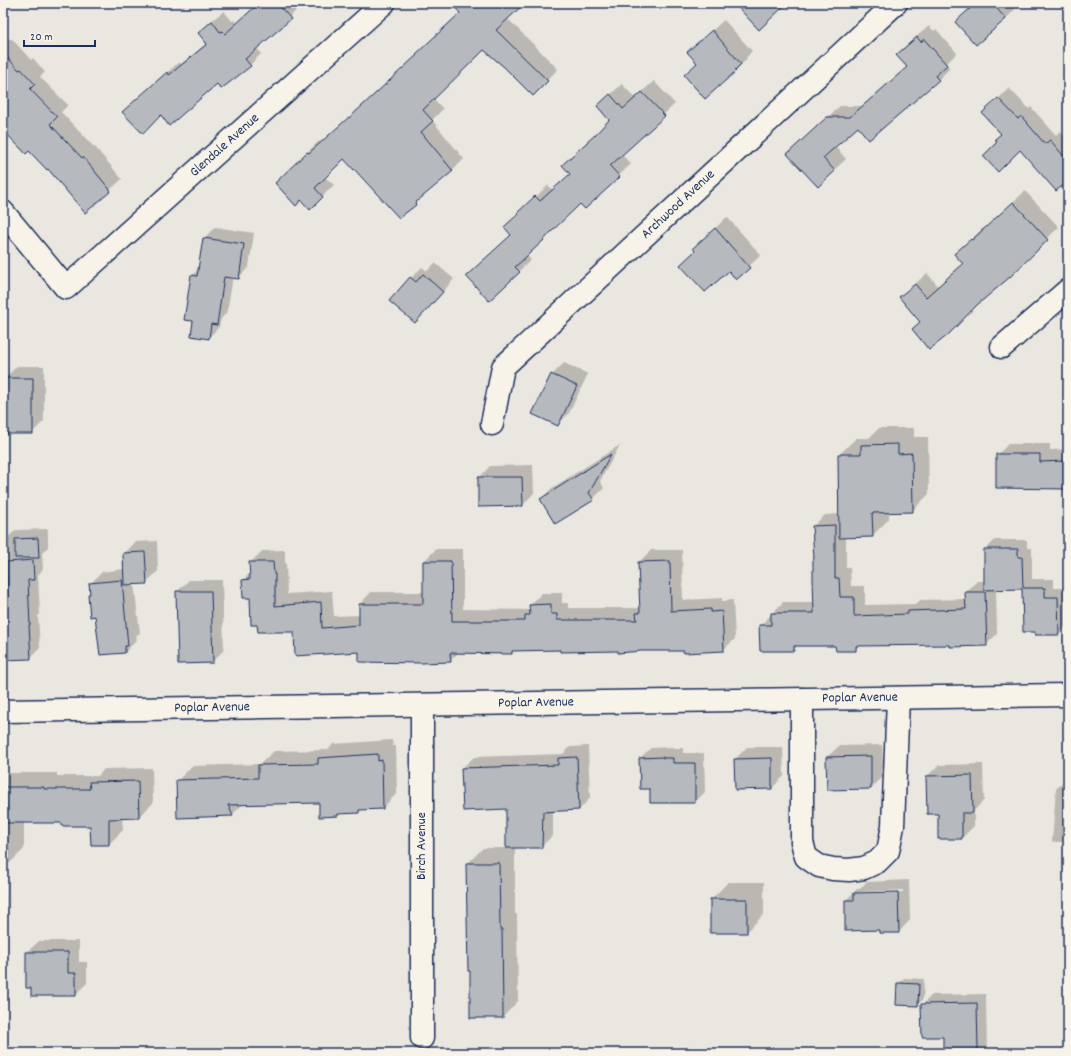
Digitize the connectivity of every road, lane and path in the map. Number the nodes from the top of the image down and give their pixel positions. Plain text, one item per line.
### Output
1 (384, 3) edge
2 (896, 3) edge
3 (3, 212) edge
4 (1068, 290) edge
5 (1002, 347) dead end
6 (492, 424) dead end
7 (1068, 695) edge
8 (898, 698) junction
9 (802, 699) junction
10 (422, 705) junction
11 (3, 711) edge
12 (422, 1038) dead end

1 - 3 street, Glendale Avenue
2 - 6 street, Archwood Avenue
4 - 5 street
7 - 8 street, Poplar Avenue
8 - 9 street, Poplar Avenue
8 - 9 street
9 - 10 street, Poplar Avenue
10 - 11 street, Poplar Avenue
10 - 12 street, Birch Avenue

